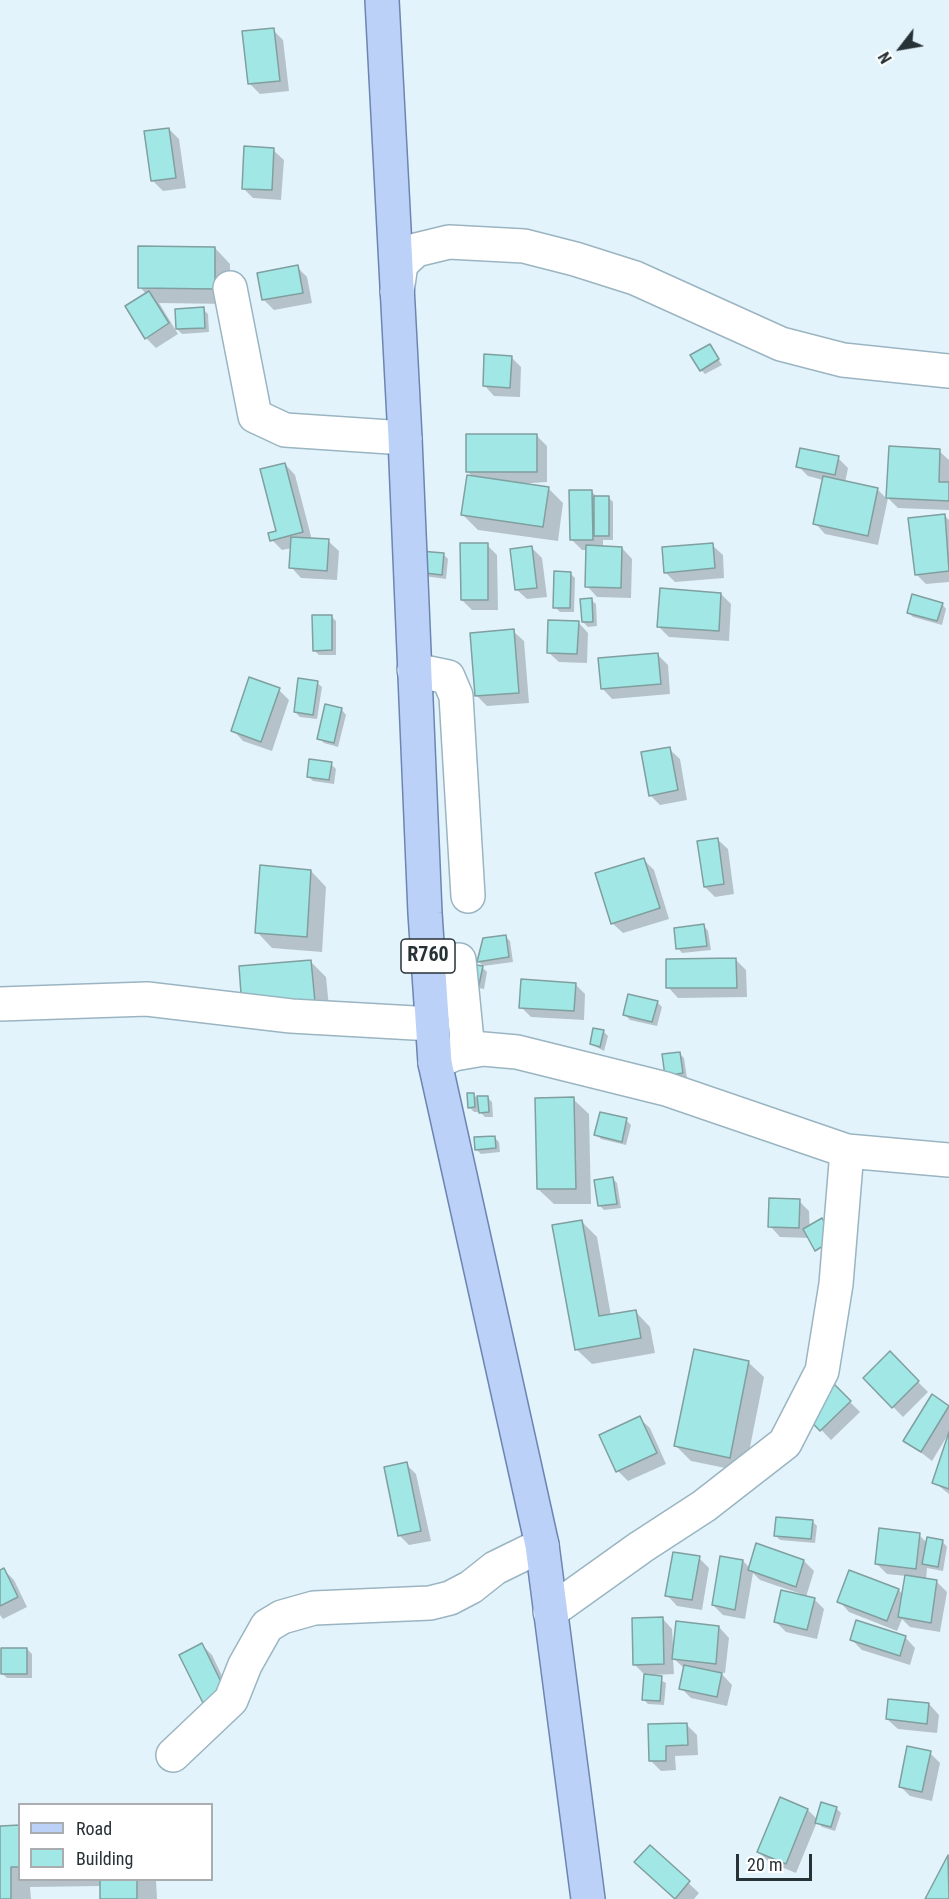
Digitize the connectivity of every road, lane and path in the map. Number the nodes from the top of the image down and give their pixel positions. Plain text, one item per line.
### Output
1 (382, 0) edge
2 (231, 288) dead end
3 (397, 292) junction
4 (949, 371) edge
5 (405, 438) junction
6 (414, 670) junction
7 (468, 896) dead end
8 (459, 960) dead end
9 (0, 1004) edge
10 (432, 1024) junction
11 (468, 1052) junction
12 (435, 1063) junction
13 (847, 1151) junction
14 (949, 1160) edge
15 (542, 1545) junction
16 (550, 1612) junction
17 (173, 1755) dead end
18 (588, 1899) edge

1 - 3 main road, R760
2 - 5 street
3 - 4 street
3 - 5 main road, R760
5 - 6 main road, R760
6 - 7 street
6 - 10 main road, R760
8 - 11 street
9 - 10 street
10 - 12 main road, R760
11 - 12 street
11 - 13 street
12 - 15 main road, R760
13 - 14 street
13 - 16 street
15 - 16 main road, R760
15 - 17 street
16 - 18 main road, R760

